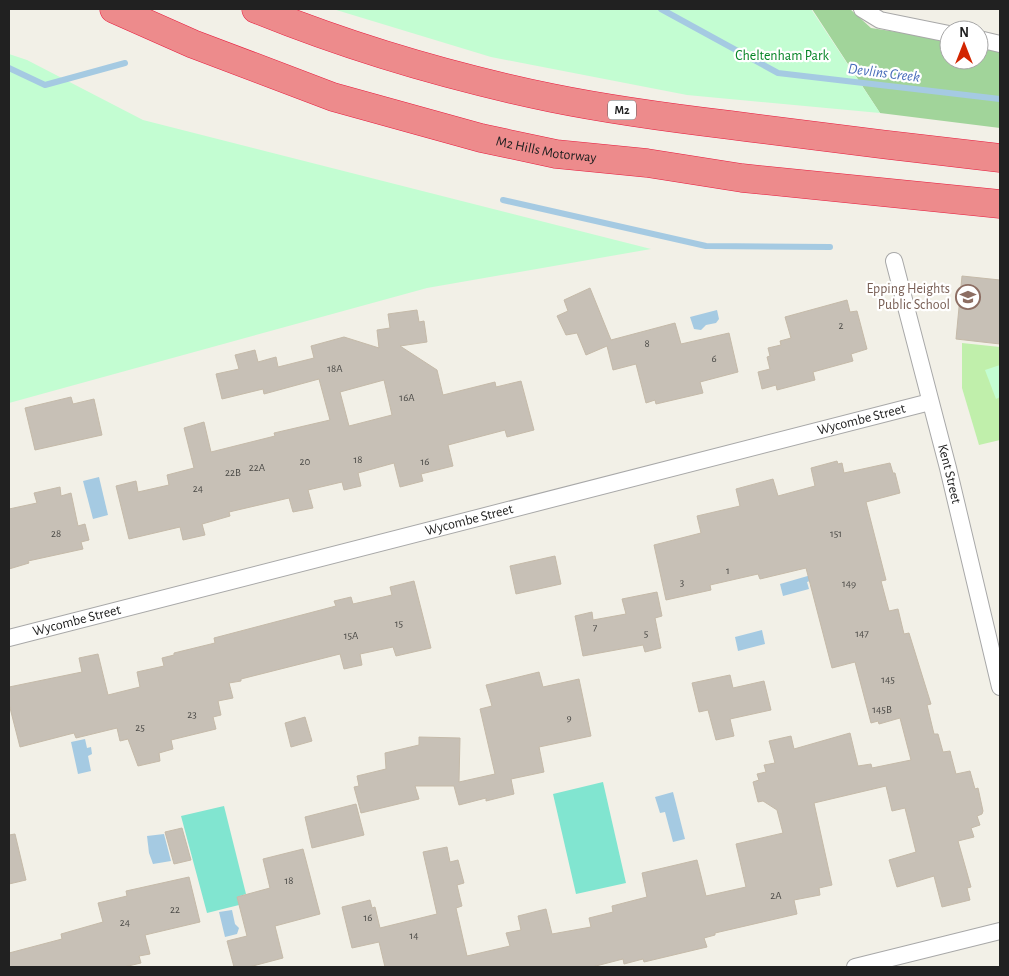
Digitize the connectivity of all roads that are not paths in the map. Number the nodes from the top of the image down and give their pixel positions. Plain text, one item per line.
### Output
1 (114, 9) edge
2 (256, 9) edge
3 (862, 9) edge
4 (939, 32) edge
5 (1000, 158) edge
6 (1000, 204) edge
7 (894, 261) dead end
8 (930, 402) junction
9 (9, 638) edge
10 (1000, 687) edge
11 (1000, 931) edge
12 (855, 967) edge

1 - 6 highway, M2 Hills Motorway
2 - 5 highway, M2
3 - 4 street
7 - 8 street, Kent Street
8 - 9 street, Wycombe Street
8 - 10 street, Kent Street
11 - 12 street

